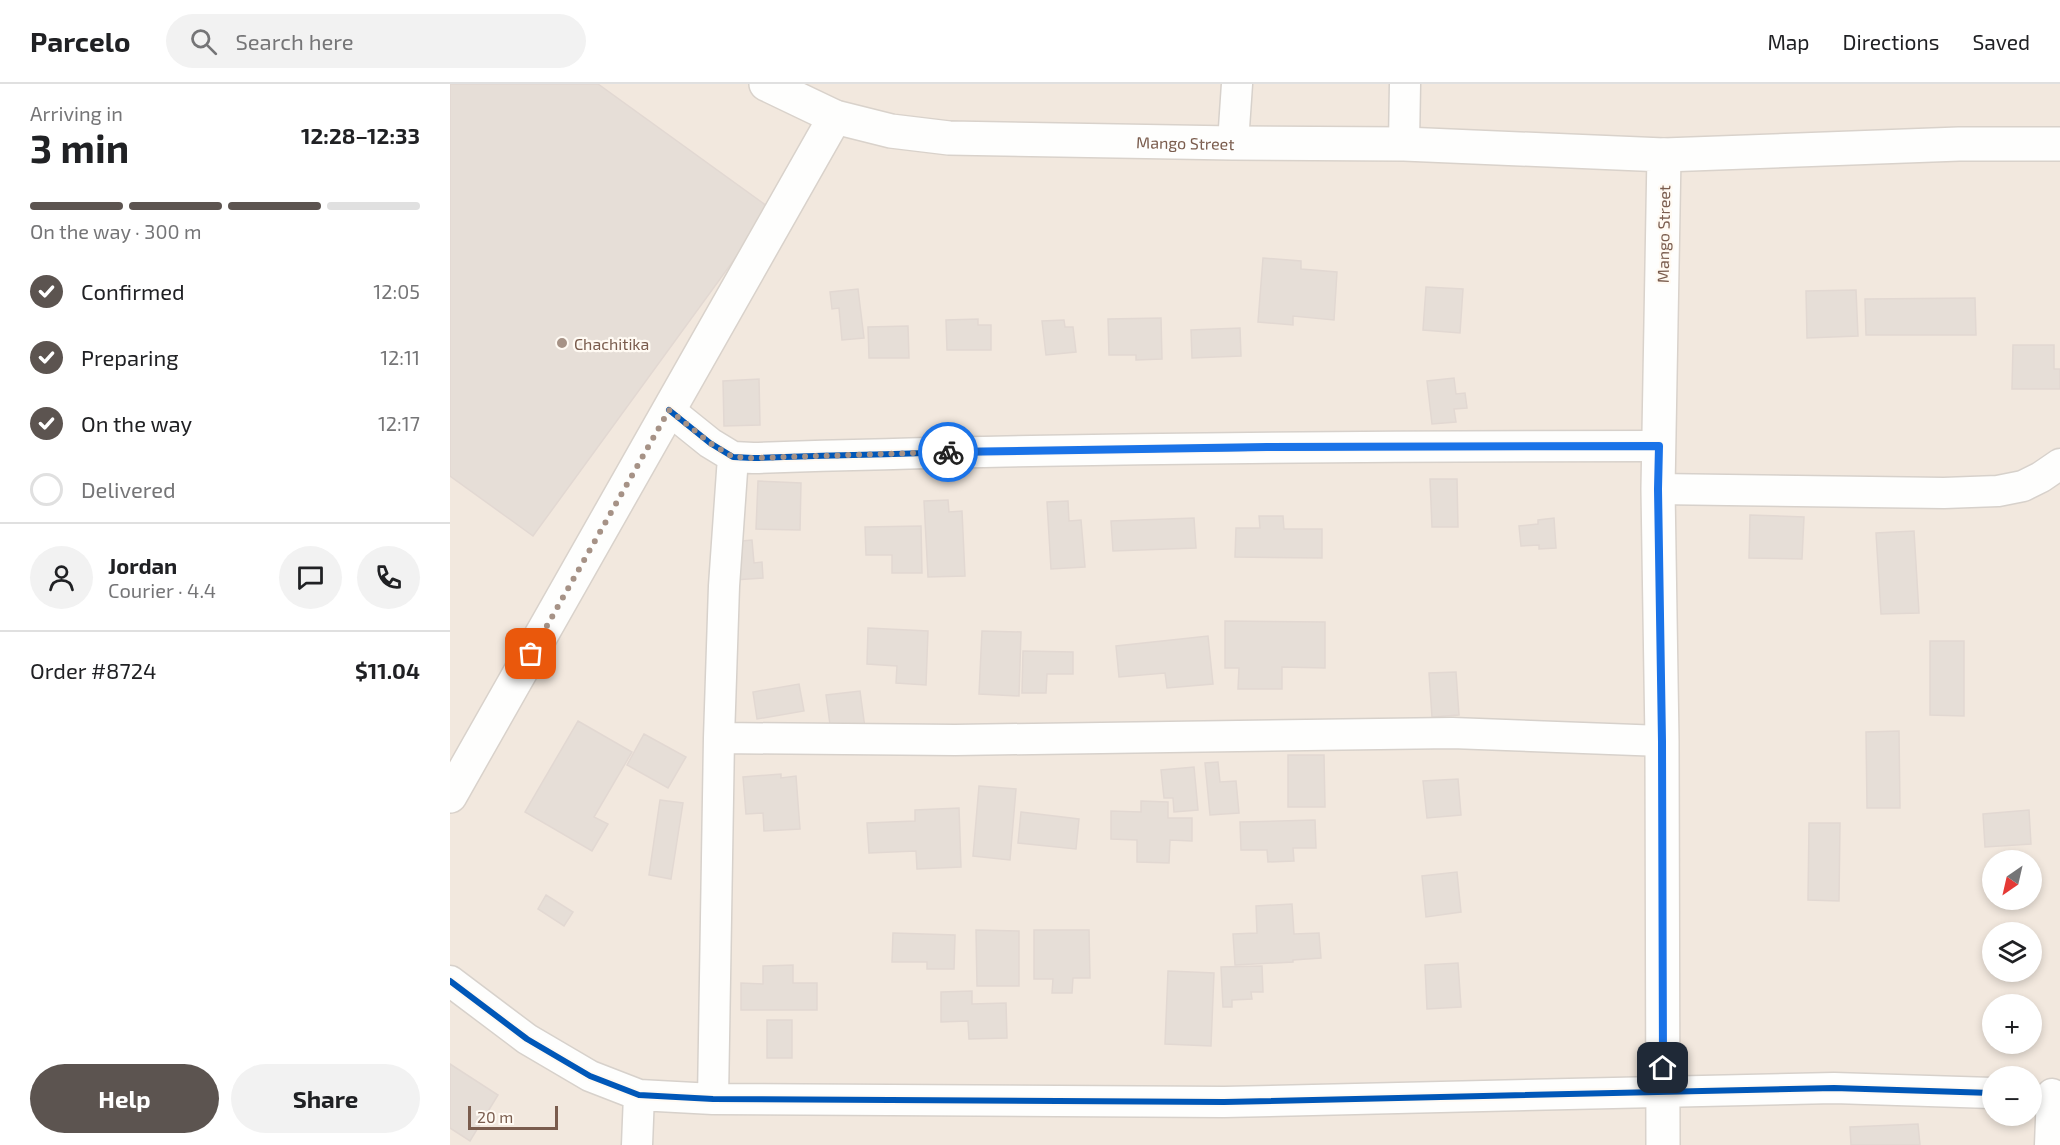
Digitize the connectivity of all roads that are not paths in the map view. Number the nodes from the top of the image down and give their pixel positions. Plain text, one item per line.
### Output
1 (766, 84) edge
2 (1237, 84) edge
3 (1405, 84) edge
4 (835, 117) junction
5 (1233, 143) junction
6 (1404, 144) junction
7 (2060, 144) edge
8 (1664, 155) junction
9 (669, 410) junction
10 (1659, 446) junction
11 (733, 457) junction
12 (2060, 464) edge
13 (1658, 489) junction
14 (719, 738) junction
15 (1662, 741) junction
16 (450, 796) edge
17 (450, 981) edge
18 (1663, 1091) junction
19 (1982, 1092) edge
20 (2048, 1094) edge
21 (639, 1095) junction
22 (713, 1099) junction
23 (637, 1145) edge
24 (1663, 1145) edge
25 (2050, 1145) edge

1 - 4 main road, Mango Street
2 - 5 street
3 - 6 street
4 - 5 main road, Mango Street
4 - 9 main road
5 - 6 main road, Mango Street
6 - 8 main road, Mango Street
7 - 8 main road
8 - 10 main road, Mango Street
9 - 11 street
9 - 16 main road
10 - 11 street
10 - 13 main road, Mango Street
11 - 14 street
12 - 13 street
13 - 15 main road, Mango Street
14 - 15 street
14 - 22 street
15 - 18 main road, Mango Street
17 - 21 street
18 - 19 street
18 - 22 street
18 - 24 main road, Mango Street
20 - 25 street
21 - 22 street
21 - 23 street

